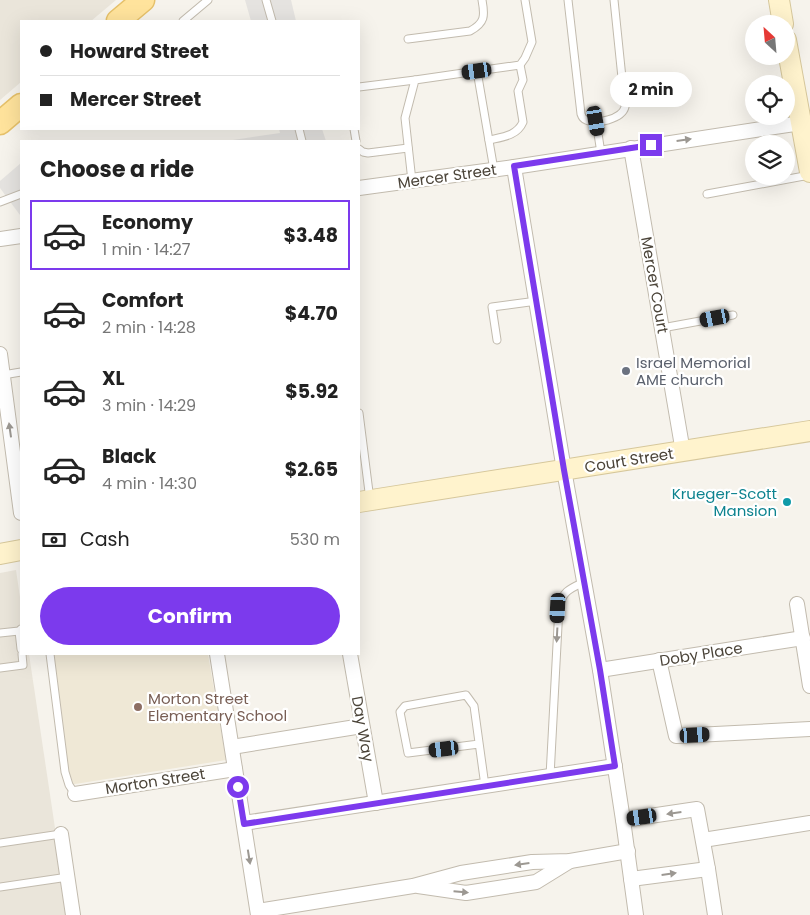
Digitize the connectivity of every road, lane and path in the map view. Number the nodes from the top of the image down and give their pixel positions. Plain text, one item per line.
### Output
1 (143, 0) edge
2 (266, 0) edge
3 (482, 0) edge
4 (525, 0) edge
5 (568, 0) edge
6 (614, 0) edge
7 (779, 0) edge
8 (206, 1) edge
9 (782, 15) edge
10 (119, 20) edge
11 (184, 20) edge
12 (272, 20) edge
13 (408, 39) dead end
14 (520, 65) junction
15 (791, 65) edge
16 (477, 71) junction
17 (415, 80) junction
18 (360, 87) edge
19 (20, 106) edge
20 (596, 121) junction
21 (0, 123) edge
22 (801, 123) junction
23 (489, 140) junction
24 (408, 148) junction
25 (631, 148) junction
26 (360, 150) edge
27 (601, 153) junction
28 (514, 166) junction
29 (494, 170) junction
30 (810, 173) edge
31 (412, 181) junction
32 (360, 188) edge
33 (20, 194) edge
34 (707, 194) dead end
35 (0, 202) edge
36 (20, 236) edge
37 (0, 239) edge
38 (536, 301) junction
39 (732, 315) dead end
40 (662, 328) junction
41 (497, 340) dead end
42 (0, 354) edge
43 (20, 372) edge
44 (3, 375) junction
45 (360, 430) edge
46 (810, 431) edge
47 (683, 452) junction
48 (564, 470) junction
49 (364, 501) edge
50 (20, 505) edge
51 (20, 550) edge
52 (0, 554) edge
53 (584, 582) junction
54 (797, 604) dead end
55 (20, 630) edge
56 (0, 633) edge
57 (803, 638) junction
58 (22, 655) edge
59 (50, 655) edge
60 (217, 655) edge
61 (350, 655) edge
62 (659, 660) junction
63 (0, 668) edge
64 (600, 670) junction
65 (810, 686) edge
66 (362, 726) junction
67 (810, 729) edge
68 (479, 744) junction
69 (232, 747) junction
70 (615, 766) junction
71 (236, 769) junction
72 (550, 776) junction
73 (485, 786) junction
74 (75, 794) joint
75 (376, 803) junction
76 (624, 820) junction
77 (810, 823) edge
78 (244, 824) junction
79 (61, 834) joint
80 (703, 840) junction
81 (0, 842) edge
82 (628, 851) junction
83 (570, 861) junction
84 (708, 869) junction
85 (68, 877) junction
86 (631, 879) junction
87 (413, 886) junction
88 (0, 887) edge
89 (258, 913) edge
90 (73, 915) edge
91 (636, 915) edge
92 (715, 915) edge

1 - 10 main road
2 - 12 lane
3 - 13 lane
4 - 14 lane
5 - 20 lane
6 - 20 lane
7 - 9 street
8 - 11 lane
14 - 16 lane
14 - 23 lane
15 - 22 street
16 - 17 lane
16 - 23 lane
17 - 18 lane
17 - 24 lane
19 - 21 main road
20 - 27 lane
25 -> 22 street, Mercer Street
22 - 30 street
23 - 29 lane
24 - 26 lane
24 - 31 lane
25 - 27 street, Mercer Street
25 - 40 street, Mercer Court
27 - 28 street, Mercer Street
28 - 29 street, Mercer Street
28 - 38 street
29 - 31 street, Mercer Street
30 - 34 lane
31 - 32 street, Mercer Street
33 - 35 lane
36 - 37 street
38 - 41 lane
38 - 48 street
39 - 40 lane
40 - 47 street, Mercer Court
42 - 44 street
43 - 44 lane
50 -> 44 street
45 - 49 lane
46 - 47 street, Court Street
47 - 48 street, Court Street
48 - 49 street, Court Street
48 - 53 street
51 - 52 street
53 - 64 street
53 -> 72 lane
54 - 57 street
55 - 56 lane
57 - 62 street, Doby Place
57 - 65 street
58 - 63 lane
59 - 74 lane
60 - 69 street
61 - 66 street, Day Way
62 - 64 street, Doby Place
62 - 67 street
64 - 70 street
66 - 69 street
66 - 75 street, Day Way
68 - 68 lane
68 - 73 lane
69 - 71 street
70 - 72 street
70 - 76 street
71 - 74 street, Morton Street
71 - 78 street
72 - 73 street
73 - 75 street
75 - 78 street
80 -> 76 street
76 - 82 street
77 - 80 street
78 -> 89 street
79 - 81 lane
79 - 85 street
80 - 84 street
82 - 83 street
82 - 86 street
83 -> 87 street
87 -> 83 street
86 -> 84 street
84 - 92 street
85 - 88 lane
85 - 90 street
86 - 91 street
87 - 89 street

